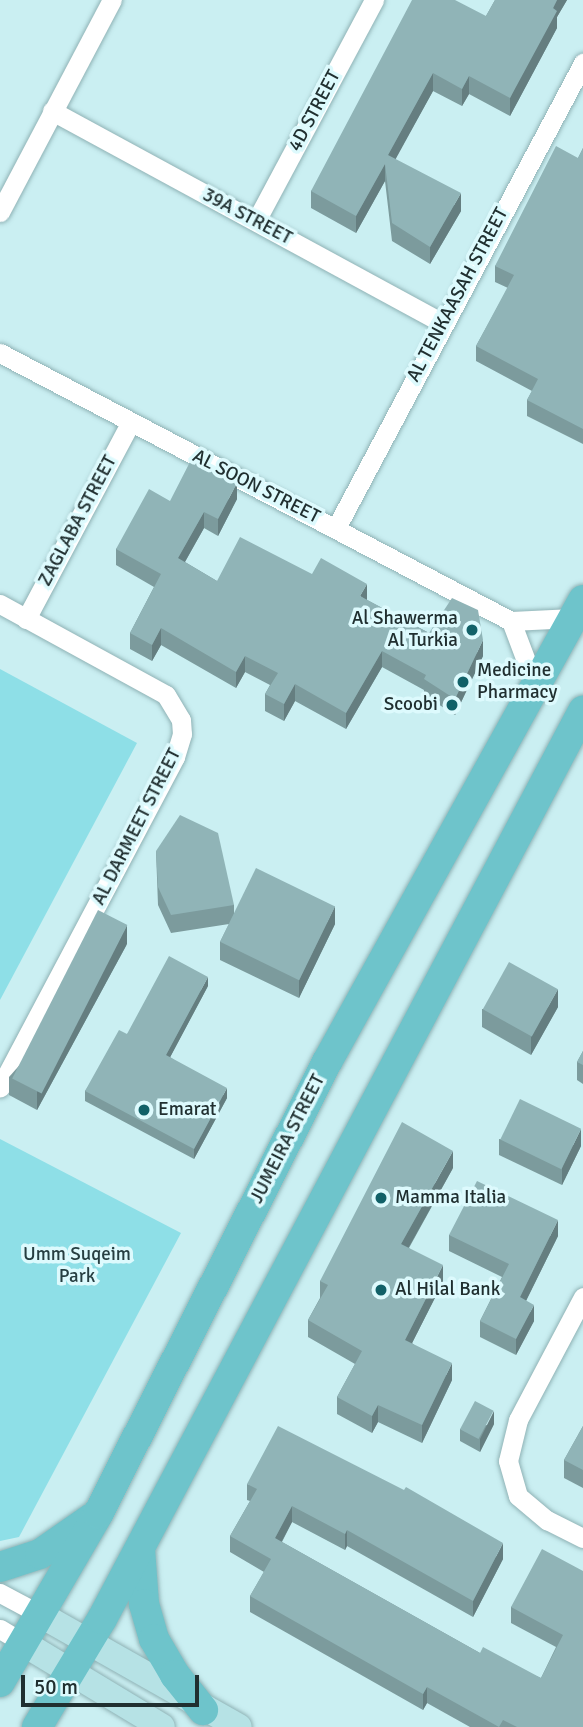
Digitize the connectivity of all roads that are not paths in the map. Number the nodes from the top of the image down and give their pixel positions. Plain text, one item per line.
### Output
1 (112, 0) edge
2 (374, 0) edge
3 (583, 63) edge
4 (52, 111) junction
5 (0, 212) edge
6 (256, 222) junction
7 (442, 323) junction
8 (0, 353) edge
9 (130, 423) junction
10 (336, 528) junction
11 (0, 604) edge
12 (578, 609) edge
13 (26, 619) junction
14 (511, 621) junction
15 (534, 682) junction
16 (583, 711) edge
17 (0, 1087) edge
18 (583, 1297) edge
19 (98, 1514) junction
20 (583, 1538) edge
21 (140, 1548) junction
22 (0, 1567) edge
23 (0, 1593) edge
24 (41, 1615) junction
25 (11, 1636) edge
26 (87, 1644) junction
27 (69, 1671) junction
28 (0, 1682) edge
29 (203, 1710) junction
30 (37, 1727) edge
31 (162, 1727) edge
32 (239, 1727) edge

1 - 4 street
2 - 6 street, 4D STREET
3 - 7 street, AL TENKAASAH STREET
4 - 5 street
4 - 6 street, 39A STREET
6 - 7 street, 39A STREET
7 - 10 street, AL TENKAASAH STREET
8 - 9 street, AL SOON STREET
9 - 10 street, AL SOON STREET
9 - 13 street, ZAGLABA STREET
10 - 14 street, AL SOON STREET
11 - 13 street, AL DARMEET STREET
12 - 14 street
12 - 15 main road, JUMEIRA STREET
13 - 17 street, AL DARMEET STREET
14 - 15 street
15 - 19 main road, JUMEIRA STREET
16 - 21 main road
18 - 20 street
19 - 22 main road
19 - 24 main road, JUMEIRA STREET
21 - 26 main road
21 - 29 main road
23 - 24 street
24 - 25 main road, JUMEIRA STREET
24 - 26 main road
25 - 27 main road
25 - 28 main road, JUMEIRA STREET
26 - 27 main road
26 - 29 main road
27 - 30 main road
27 - 31 main road
29 - 32 main road

